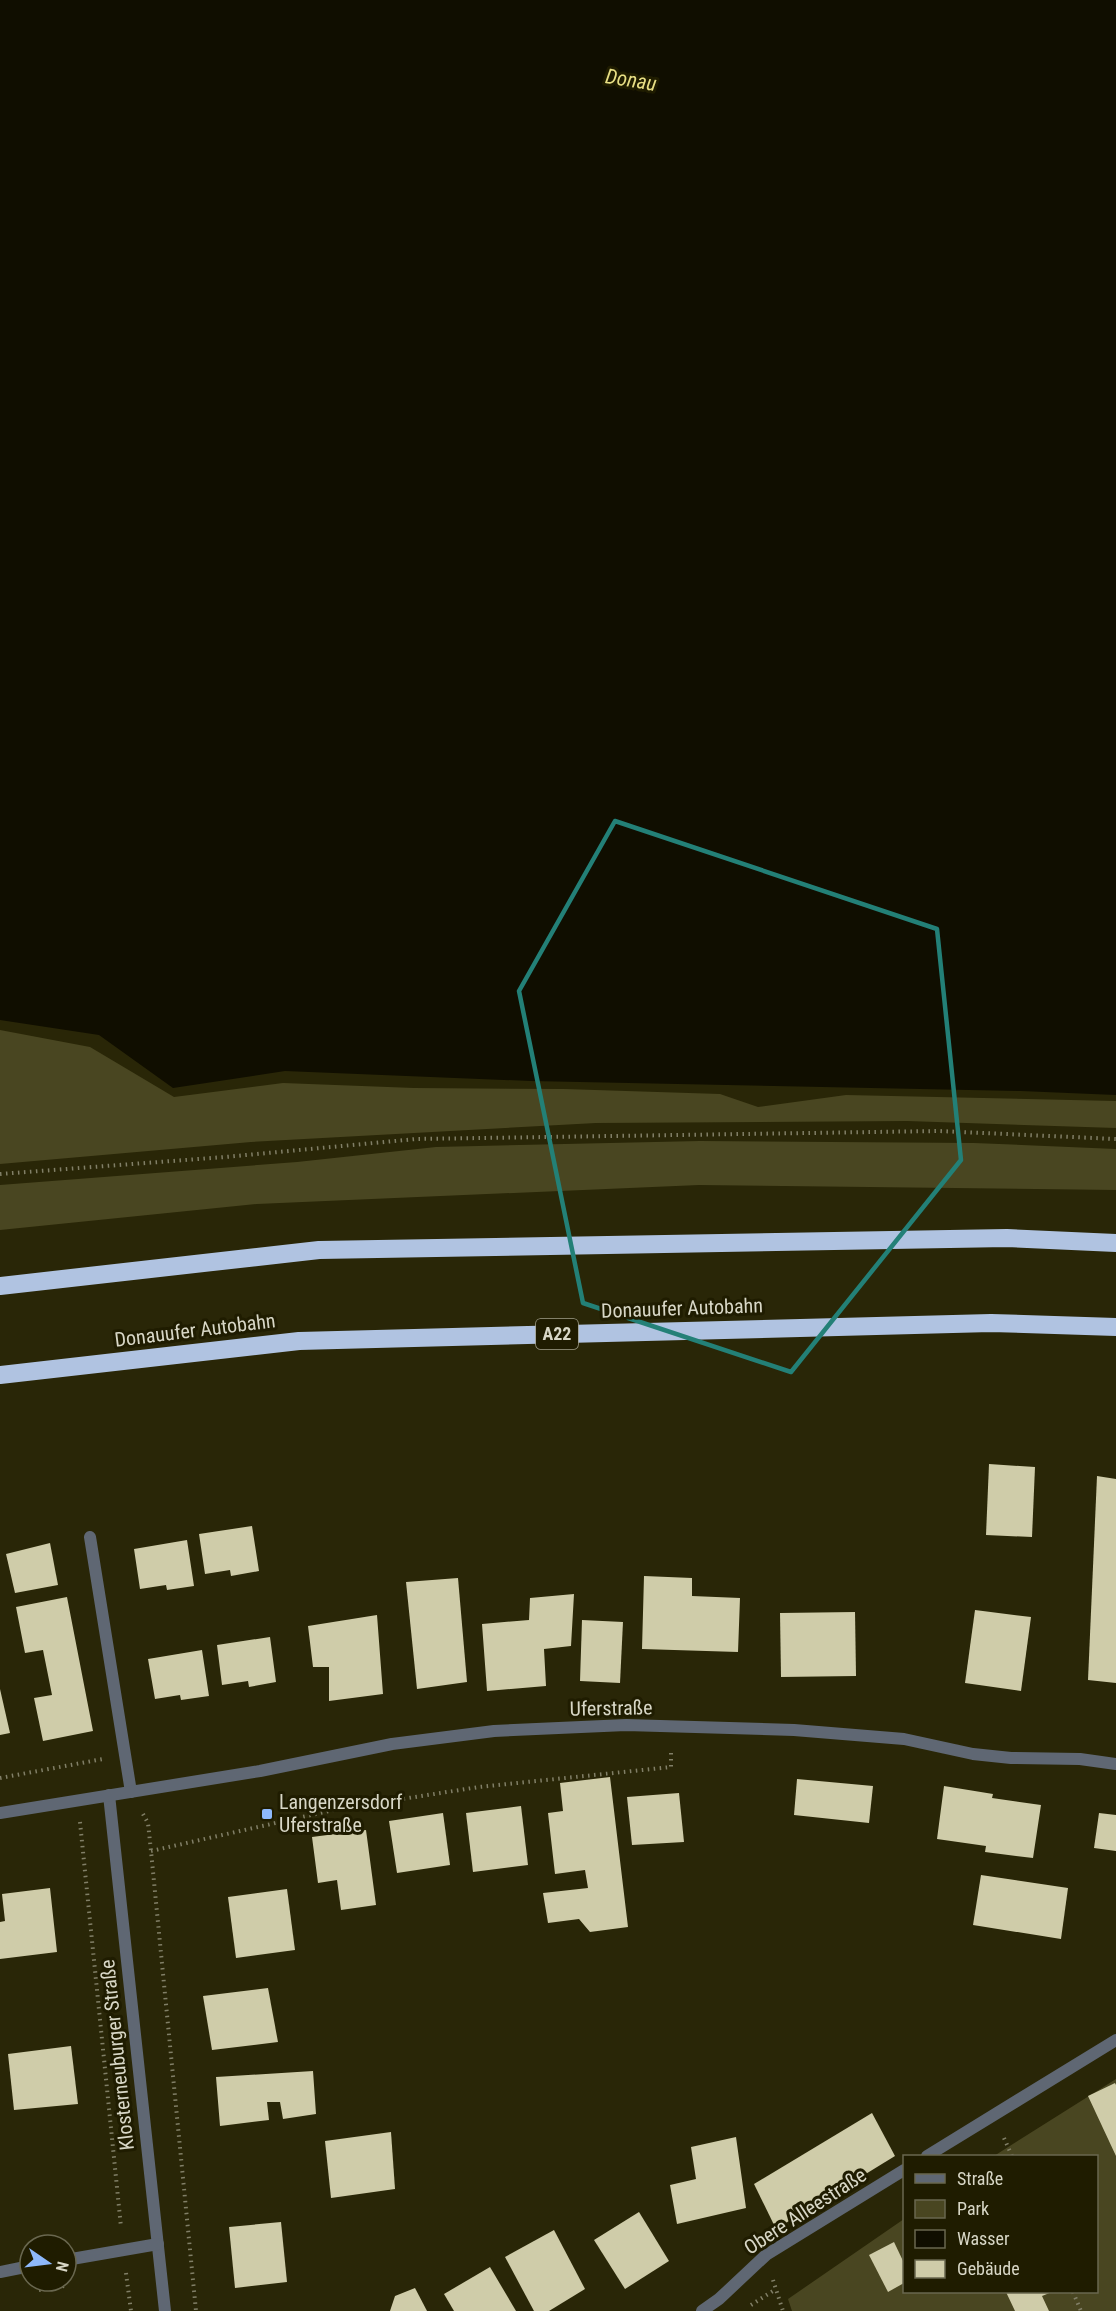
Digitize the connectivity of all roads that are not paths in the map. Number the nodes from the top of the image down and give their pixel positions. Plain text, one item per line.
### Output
1 (1116, 1243) edge
2 (0, 1286) edge
3 (1116, 1328) edge
4 (0, 1376) edge
5 (90, 1537) dead end
6 (1116, 1764) edge
7 (131, 1792) junction
8 (109, 1796) junction
9 (0, 1814) edge
10 (1116, 2040) edge
11 (930, 2155) edge
12 (903, 2171) edge
13 (158, 2244) junction
14 (78, 2258) edge
15 (18, 2268) edge
16 (0, 2272) edge
17 (165, 2311) edge
18 (702, 2311) edge

1 - 2 highway
3 - 4 highway, Donauufer Autobahn / A22
5 - 7 street
6 - 7 street, Uferstraße
7 - 8 street, Uferstraße
8 - 9 street, Uferstraße
8 - 13 street, Klosterneuburger Straße
10 - 11 street
12 - 18 street, Obere Alleestraße
13 - 14 street
13 - 17 street, Klosterneuburger Straße
15 - 16 street

